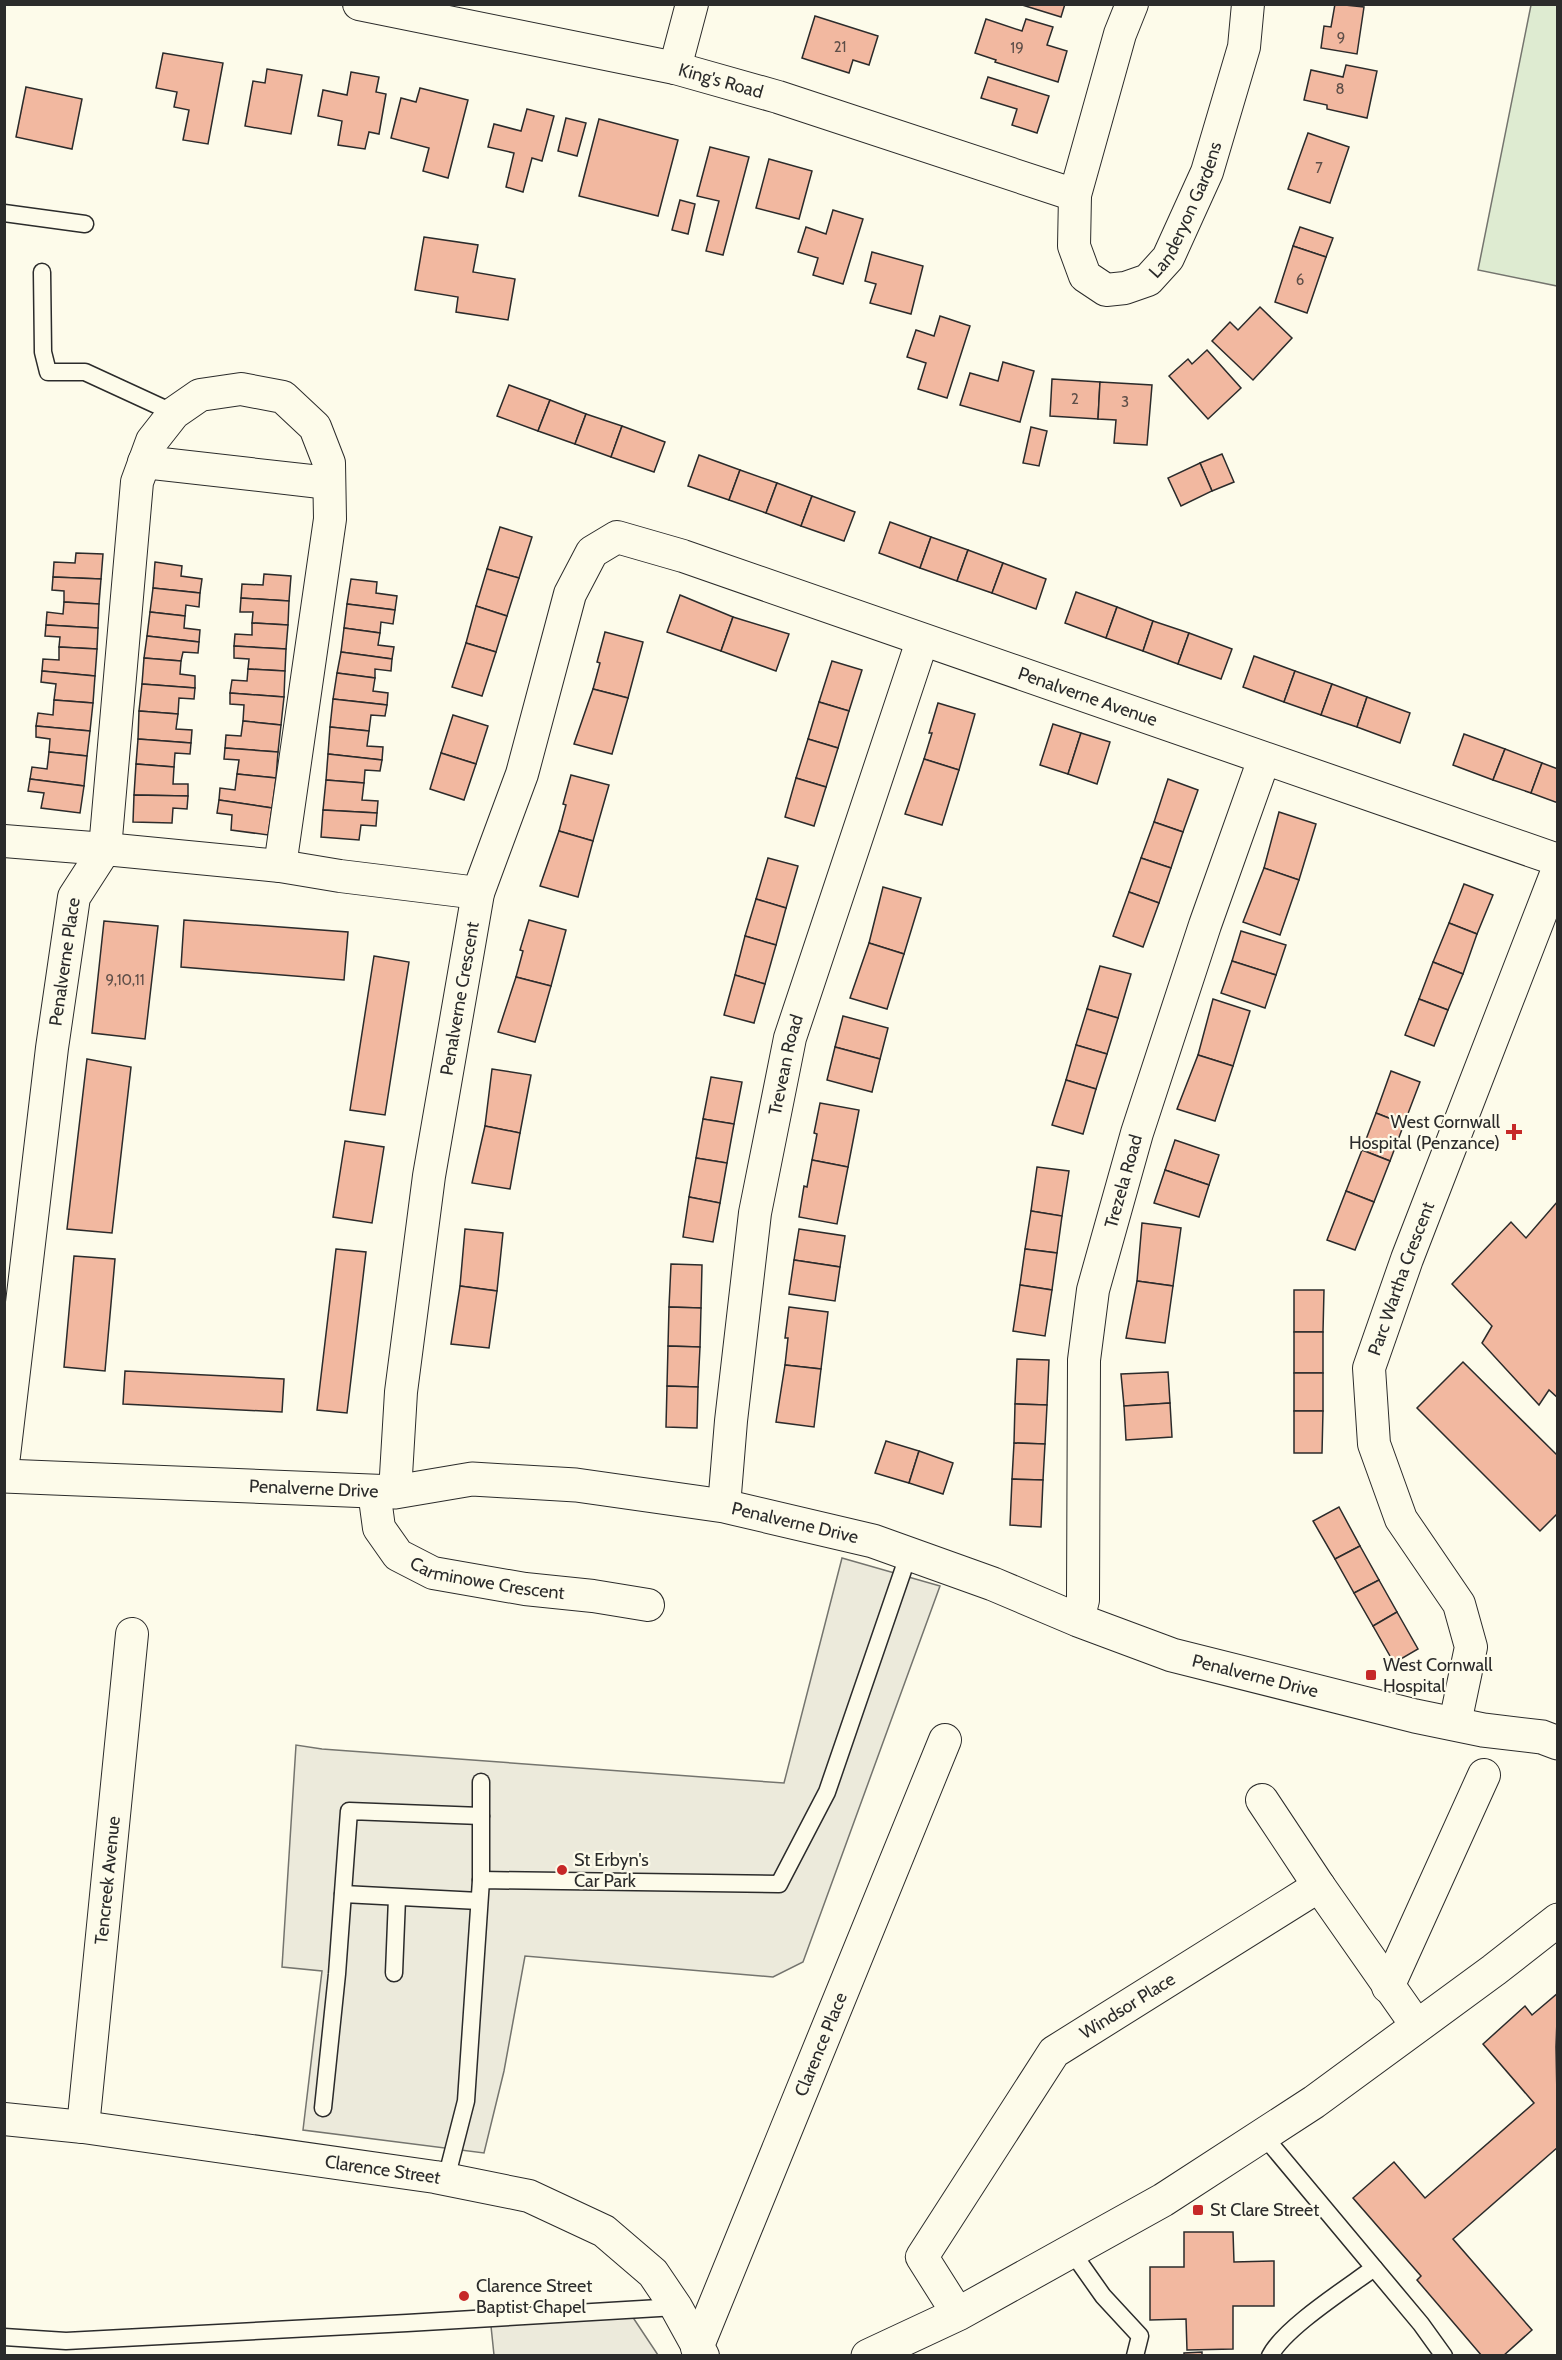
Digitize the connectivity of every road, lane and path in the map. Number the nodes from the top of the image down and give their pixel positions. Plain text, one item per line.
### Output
1 (359, 4) edge
2 (692, 4) edge
3 (1132, 4) edge
4 (1248, 4) edge
5 (675, 68) junction
6 (1075, 195) junction
7 (4, 213) edge
8 (86, 224) dead end
9 (42, 272) dead end
10 (174, 413) junction
11 (144, 462) junction
12 (329, 483) junction
13 (616, 537) joint
14 (922, 641) junction
15 (1264, 759) junction
16 (4, 841) edge
17 (105, 849) junction
18 (1557, 860) edge
19 (280, 866) junction
20 (1557, 869) edge
21 (478, 893) junction
22 (4, 1456) edge
23 (4, 1476) edge
24 (384, 1492) junction
25 (724, 1506) junction
26 (909, 1553) junction
27 (648, 1605) dead end
28 (1078, 1620) junction
29 (132, 1634) dead end
30 (1455, 1723) junction
31 (945, 1740) dead end
32 (1557, 1743) edge
33 (1484, 1774) dead end
34 (481, 1782) dead end
35 (1262, 1800) dead end
36 (482, 1816) junction
37 (481, 1880) junction
38 (1319, 1886) junction
39 (343, 1894) junction
40 (397, 1898) junction
41 (479, 1900) junction
42 (1557, 1920) edge
43 (394, 1973) dead end
44 (1388, 1987) junction
45 (1417, 2026) junction
46 (323, 2108) dead end
47 (4, 2119) edge
48 (83, 2127) junction
49 (1263, 2134) junction
50 (446, 2179) junction
51 (1072, 2252) junction
52 (1374, 2268) junction
53 (676, 2307) junction
54 (958, 2314) junction
55 (4, 2337) edge
56 (694, 2353) edge
57 (868, 2355) edge
58 (1135, 2355) edge
59 (1270, 2355) edge
60 (1444, 2355) edge

1 - 5 street, King's Road
2 - 5 street
3 - 6 street, Landeryon Gardens
4 - 6 street, Landeryon Gardens
5 - 6 street, King's Road
7 - 8 lane
9 - 10 lane
10 - 11 street
10 - 12 street
11 - 12 street
11 - 17 street
12 - 19 street
13 - 14 street, Penalverne Avenue
13 - 21 street, Penalverne Crescent
14 - 15 street, Penalverne Avenue
14 - 25 street, Trevean Road
15 - 18 street, Penalverne Avenue
15 - 28 street, Trezela Road
16 - 17 street
17 - 19 street
17 - 22 street, Penalverne Place
19 - 21 street
20 - 30 street, Parc Wartha Crescent
21 - 24 street, Penalverne Crescent
23 - 24 street, Penalverne Drive
24 - 25 street, Penalverne Drive
24 - 27 street, Carminowe Crescent
25 - 26 street, Penalverne Drive
26 - 28 street, Penalverne Drive
26 - 37 lane
28 - 30 street, Penalverne Drive
29 - 48 street, Tencreek Avenue
30 - 32 street, Penalverne Drive
31 - 56 street, Clarence Place
33 - 44 street
34 - 36 lane
35 - 38 street
36 - 37 lane
36 - 39 lane
37 - 41 lane
38 - 44 street
38 - 54 street, Windsor Place
39 - 40 lane
39 - 46 lane
40 - 41 lane
40 - 43 lane
41 - 50 lane
42 - 45 street
44 - 45 street
45 - 49 street
47 - 48 street, Clarence Street
48 - 50 street, Clarence Street
49 - 51 street
49 - 52 lane
50 - 53 street, Clarence Street
51 - 54 street
51 - 58 lane
52 - 59 lane
52 - 60 lane
53 - 55 lane
53 - 56 street, Clarence Street
54 - 57 street

